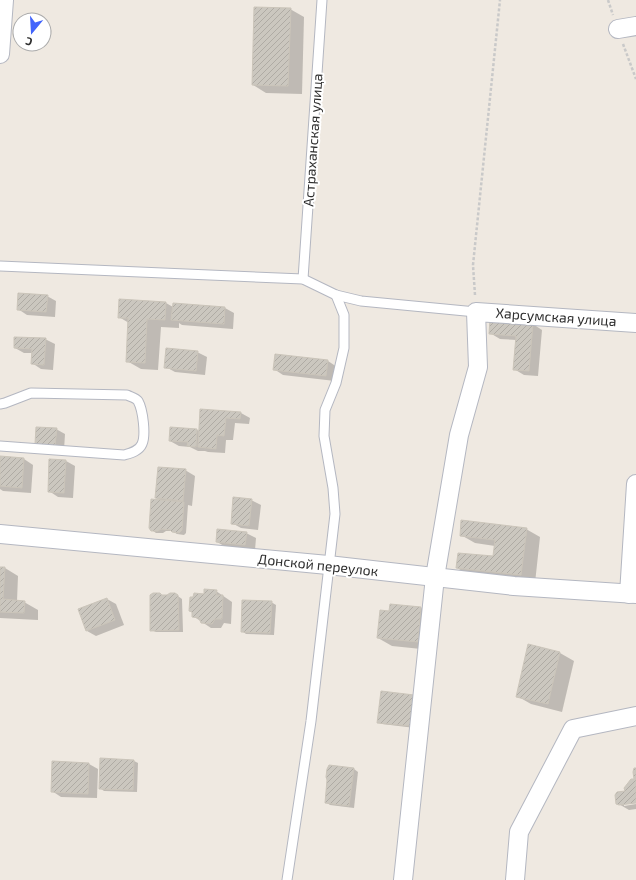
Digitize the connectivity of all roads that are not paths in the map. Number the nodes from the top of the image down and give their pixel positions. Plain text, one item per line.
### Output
1 (4, 0) edge
2 (322, 0) edge
3 (636, 26) edge
4 (618, 29) dead end
5 (0, 54) edge
6 (0, 266) edge
7 (303, 279) junction
8 (336, 295) junction
9 (476, 312) junction
10 (636, 323) edge
11 (0, 404) edge
12 (0, 446) edge
13 (636, 484) edge
14 (0, 534) edge
15 (328, 565) junction
16 (435, 577) junction
17 (633, 594) edge
18 (636, 716) edge
19 (287, 880) edge
20 (403, 880) edge
21 (515, 880) edge

1 - 5 street
2 - 7 lane, Астраханская улица
3 - 4 street
6 - 7 lane
7 - 8 lane
8 - 9 lane
8 - 15 lane
9 - 10 street, Харсумская улица
9 - 16 street
11 - 12 lane
13 - 17 street
14 - 15 street, Донской переулок
15 - 16 street, Донской переулок
15 - 19 lane
16 - 17 street, Донской переулок
16 - 20 street
18 - 21 street

